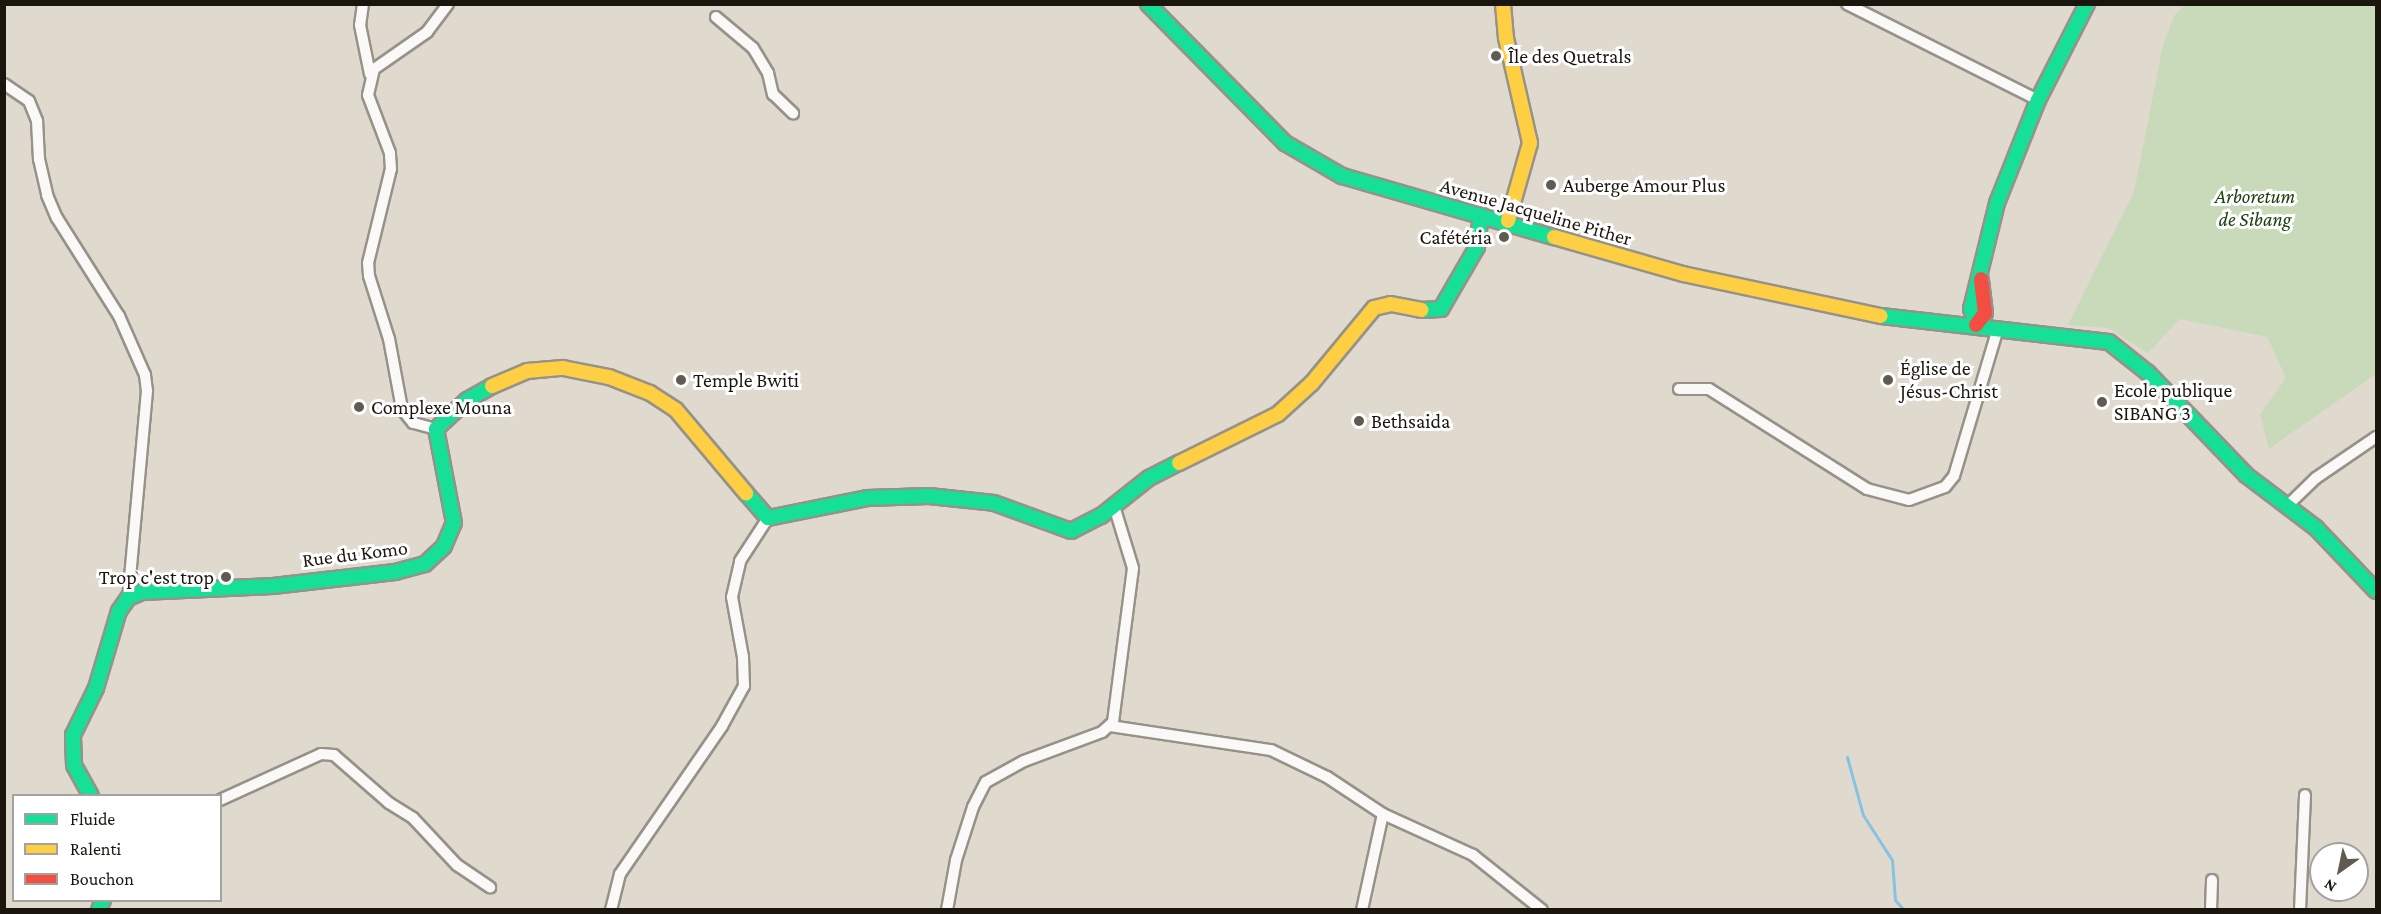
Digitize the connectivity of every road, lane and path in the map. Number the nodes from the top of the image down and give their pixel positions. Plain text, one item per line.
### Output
1 (363, 4) edge
2 (448, 4) edge
3 (1149, 4) edge
4 (1503, 4) edge
5 (1847, 4) edge
6 (2087, 4) edge
7 (716, 16) dead end
8 (370, 74) junction
9 (4, 84) edge
10 (2038, 100) junction
11 (793, 113) dead end
12 (1481, 215) junction
13 (1508, 221) junction
14 (1979, 296) junction
15 (1941, 323) junction
16 (1976, 325) junction
17 (1998, 328) junction
18 (2015, 330) junction
19 (1679, 389) dead end
20 (436, 429) junction
21 (2376, 437) edge
22 (1114, 506) junction
23 (2287, 506) junction
24 (768, 518) junction
25 (2376, 591) edge
26 (128, 598) junction
27 (1110, 726) junction
28 (90, 794) edge
29 (2306, 795) dead end
30 (222, 799) edge
31 (1383, 814) junction
32 (2212, 880) dead end
33 (490, 887) dead end
34 (611, 909) edge
35 (947, 909) edge
36 (1362, 909) edge
37 (1542, 909) edge
38 (2211, 909) edge
39 (2300, 909) edge

1 - 8 street
2 - 8 street
3 - 12 street, Avenue Jacqueline Pither
4 - 13 street
5 - 10 street
6 - 10 street
7 - 11 street
8 - 20 street
9 - 26 street
10 - 14 street
12 - 13 street, Avenue Jacqueline Pither
12 - 22 street
13 - 15 street, Avenue Jacqueline Pither
14 - 15 street
14 - 16 street
14 - 18 street
15 - 16 street, Avenue Jacqueline Pither
16 - 17 street, Avenue Jacqueline Pither
17 - 18 street, Avenue Jacqueline Pither
17 - 19 street
18 - 23 street, Avenue Jacqueline Pither
20 - 24 street
20 - 26 street, Rue du Komo
21 - 23 street
22 - 24 street
22 - 27 street
23 - 25 street, Avenue Jacqueline Pither
24 - 34 street
26 - 28 street
27 - 31 street
27 - 35 street
29 - 39 street
30 - 33 street
31 - 36 street
31 - 37 street
32 - 38 street

